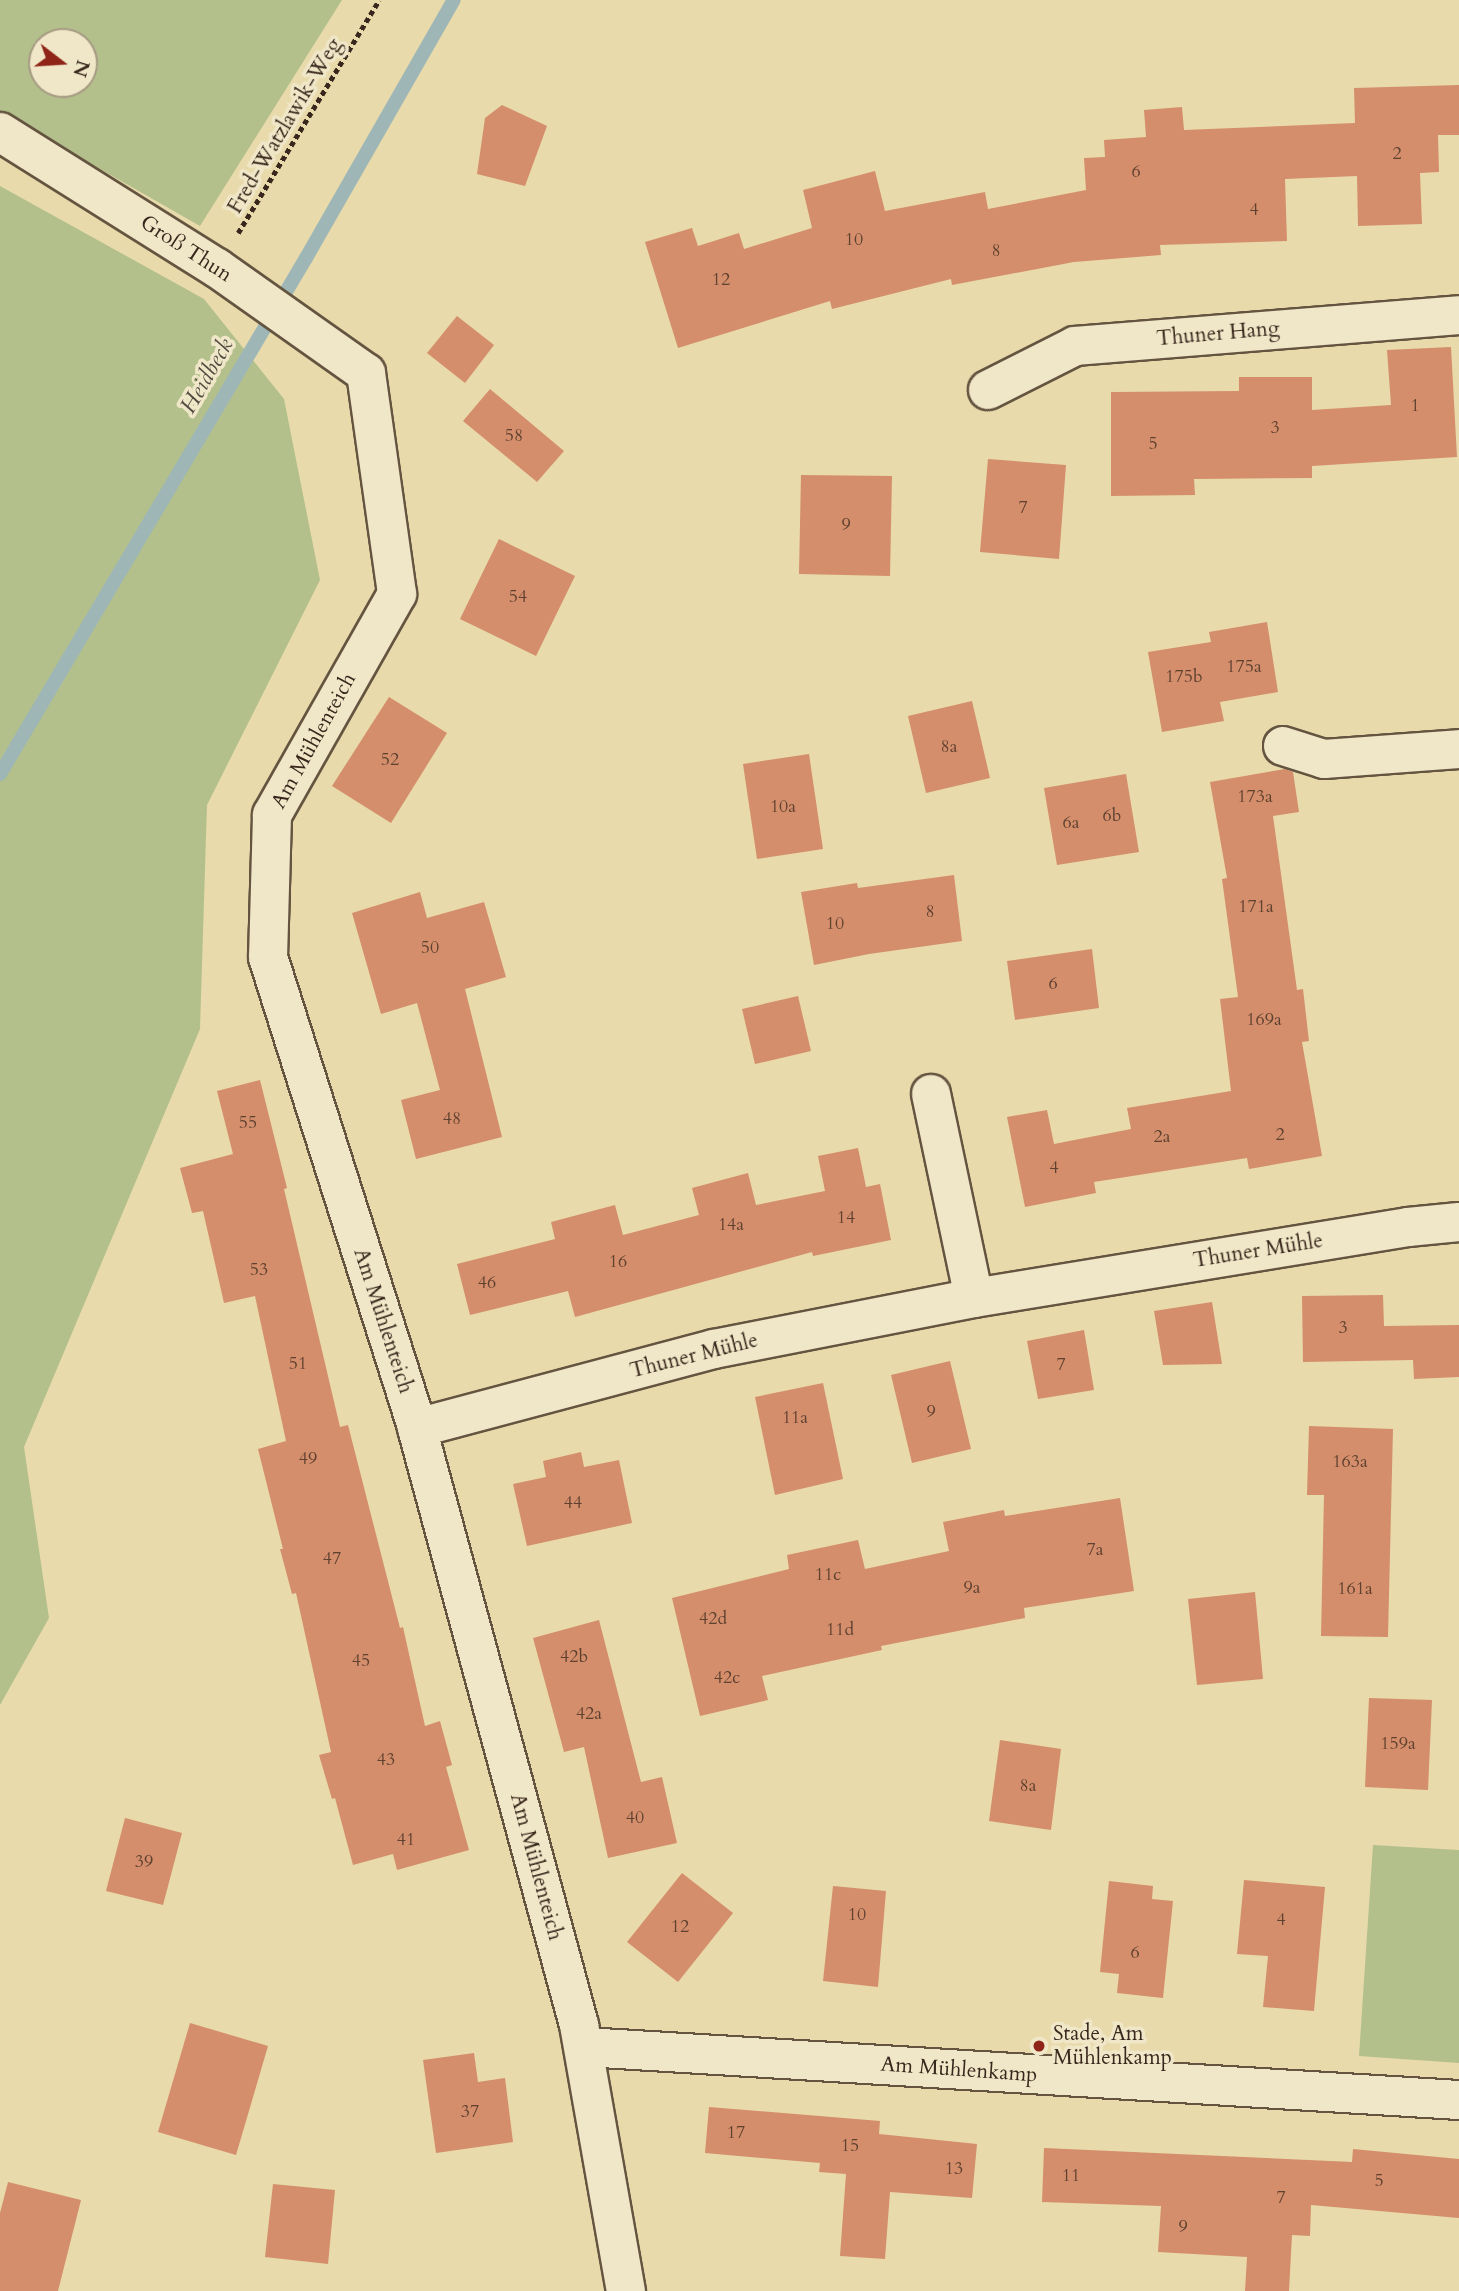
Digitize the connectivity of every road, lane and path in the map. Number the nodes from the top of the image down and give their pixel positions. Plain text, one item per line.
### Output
1 (379, 0) edge
2 (0, 132) edge
3 (217, 268) junction
4 (1459, 315) edge
5 (366, 373) joint
6 (988, 390) dead end
7 (1283, 746) dead end
8 (1459, 749) edge
9 (931, 1094) dead end
10 (1459, 1222) edge
11 (974, 1298) junction
12 (417, 1428) junction
13 (584, 2047) junction
14 (1459, 2100) edge
15 (626, 2291) edge

1 - 3 path, Fred-Watzlawik-Weg
2 - 3 street, Groß Thun
3 - 5 street, Groß Thun
4 - 6 street, Thuner Hang
5 - 12 street, Am Mühlenteich
7 - 8 street
9 - 11 street
10 - 11 street, Thuner Mühle
11 - 12 street, Thuner Mühle
12 - 13 street, Am Mühlenteich
13 - 14 street, Am Mühlenkamp
13 - 15 street, Am Mühlenteich

